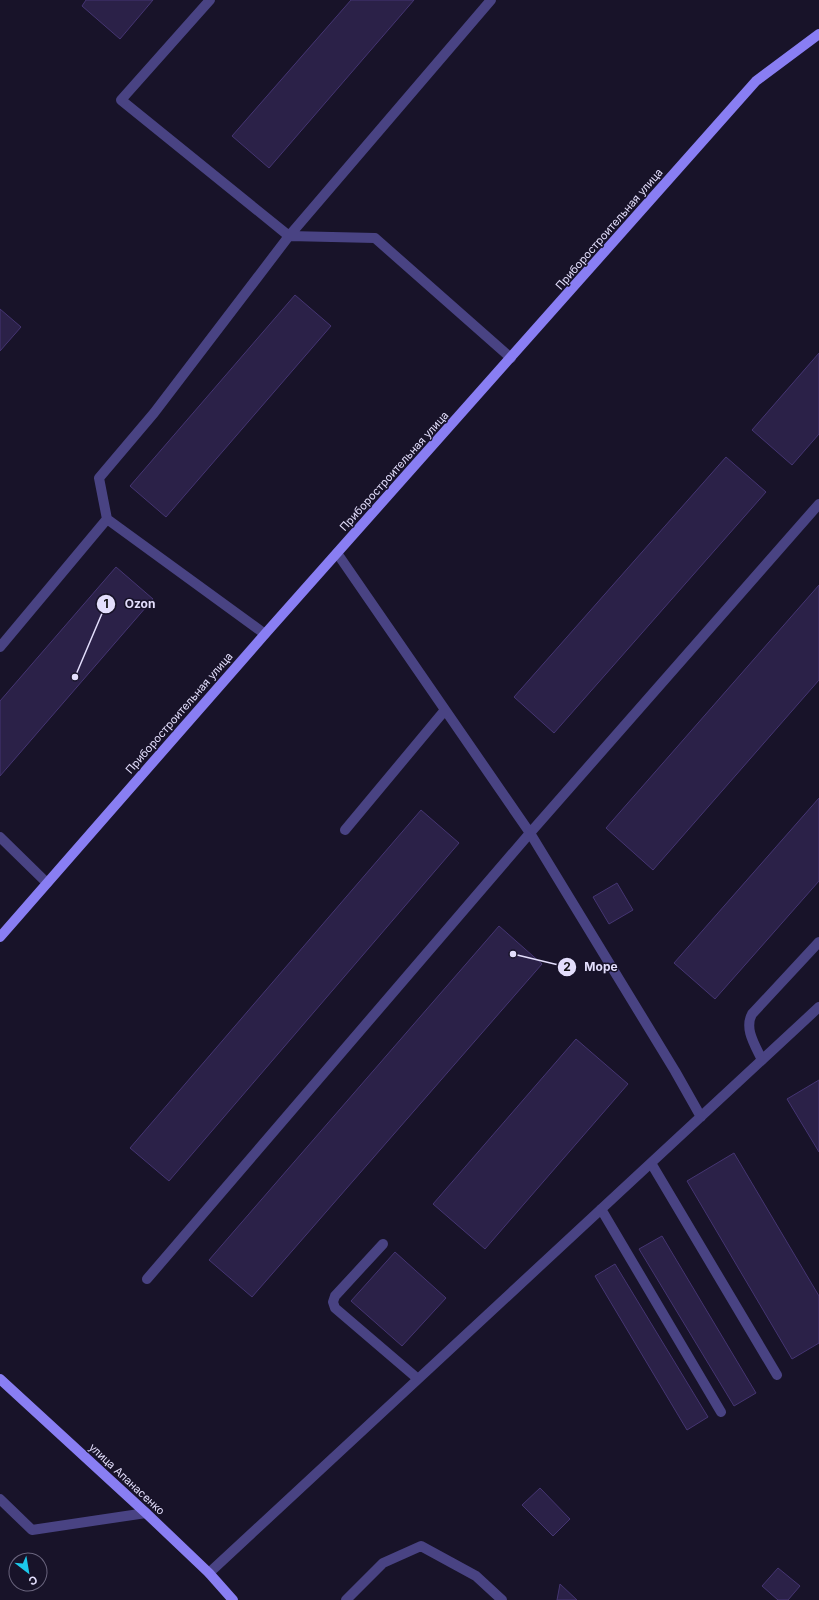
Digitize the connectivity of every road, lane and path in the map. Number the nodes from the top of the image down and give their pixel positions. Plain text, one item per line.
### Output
1 (210, 0) edge
2 (491, 0) edge
3 (819, 34) edge
4 (289, 236) junction
5 (511, 358) junction
6 (819, 504) edge
7 (107, 519) junction
8 (337, 553) junction
9 (265, 634) junction
10 (0, 647) edge
11 (445, 710) junction
12 (345, 830) dead end
13 (530, 833) junction
14 (0, 837) edge
15 (47, 883) junction
16 (0, 937) edge
17 (819, 942) edge
18 (819, 1007) edge
19 (762, 1060) junction
20 (701, 1117) junction
21 (651, 1163) junction
22 (601, 1209) junction
23 (383, 1244) dead end
24 (147, 1279) dead end
25 (777, 1375) dead end
26 (0, 1379) edge
27 (418, 1379) junction
28 (721, 1412) dead end
29 (0, 1499) edge
30 (146, 1513) junction
31 (210, 1573) junction
32 (233, 1600) edge
33 (346, 1600) edge
34 (502, 1600) edge

1 - 4 lane
2 - 4 lane
3 - 5 main road, Приборостроительная улица
4 - 5 lane
4 - 7 lane
5 - 8 main road, Приборостроительная улица
6 - 13 lane
7 - 9 lane
7 - 10 lane
8 - 9 main road, Приборостроительная улица
8 - 11 lane
9 - 15 main road, Приборостроительная улица
11 - 12 lane
11 - 13 lane
13 - 20 lane
13 - 24 lane
14 - 15 lane
15 - 16 main road, Приборостроительная улица
17 - 19 lane
18 - 19 lane
19 - 20 lane
20 - 21 lane
21 - 22 lane
21 - 25 lane
22 - 27 lane
22 - 28 lane
23 - 27 lane
26 - 30 main road, улица Апанасенко
27 - 31 lane
29 - 30 lane
30 - 31 main road, улица Апанасенко
31 - 32 main road, улица Апанасенко
33 - 34 lane

